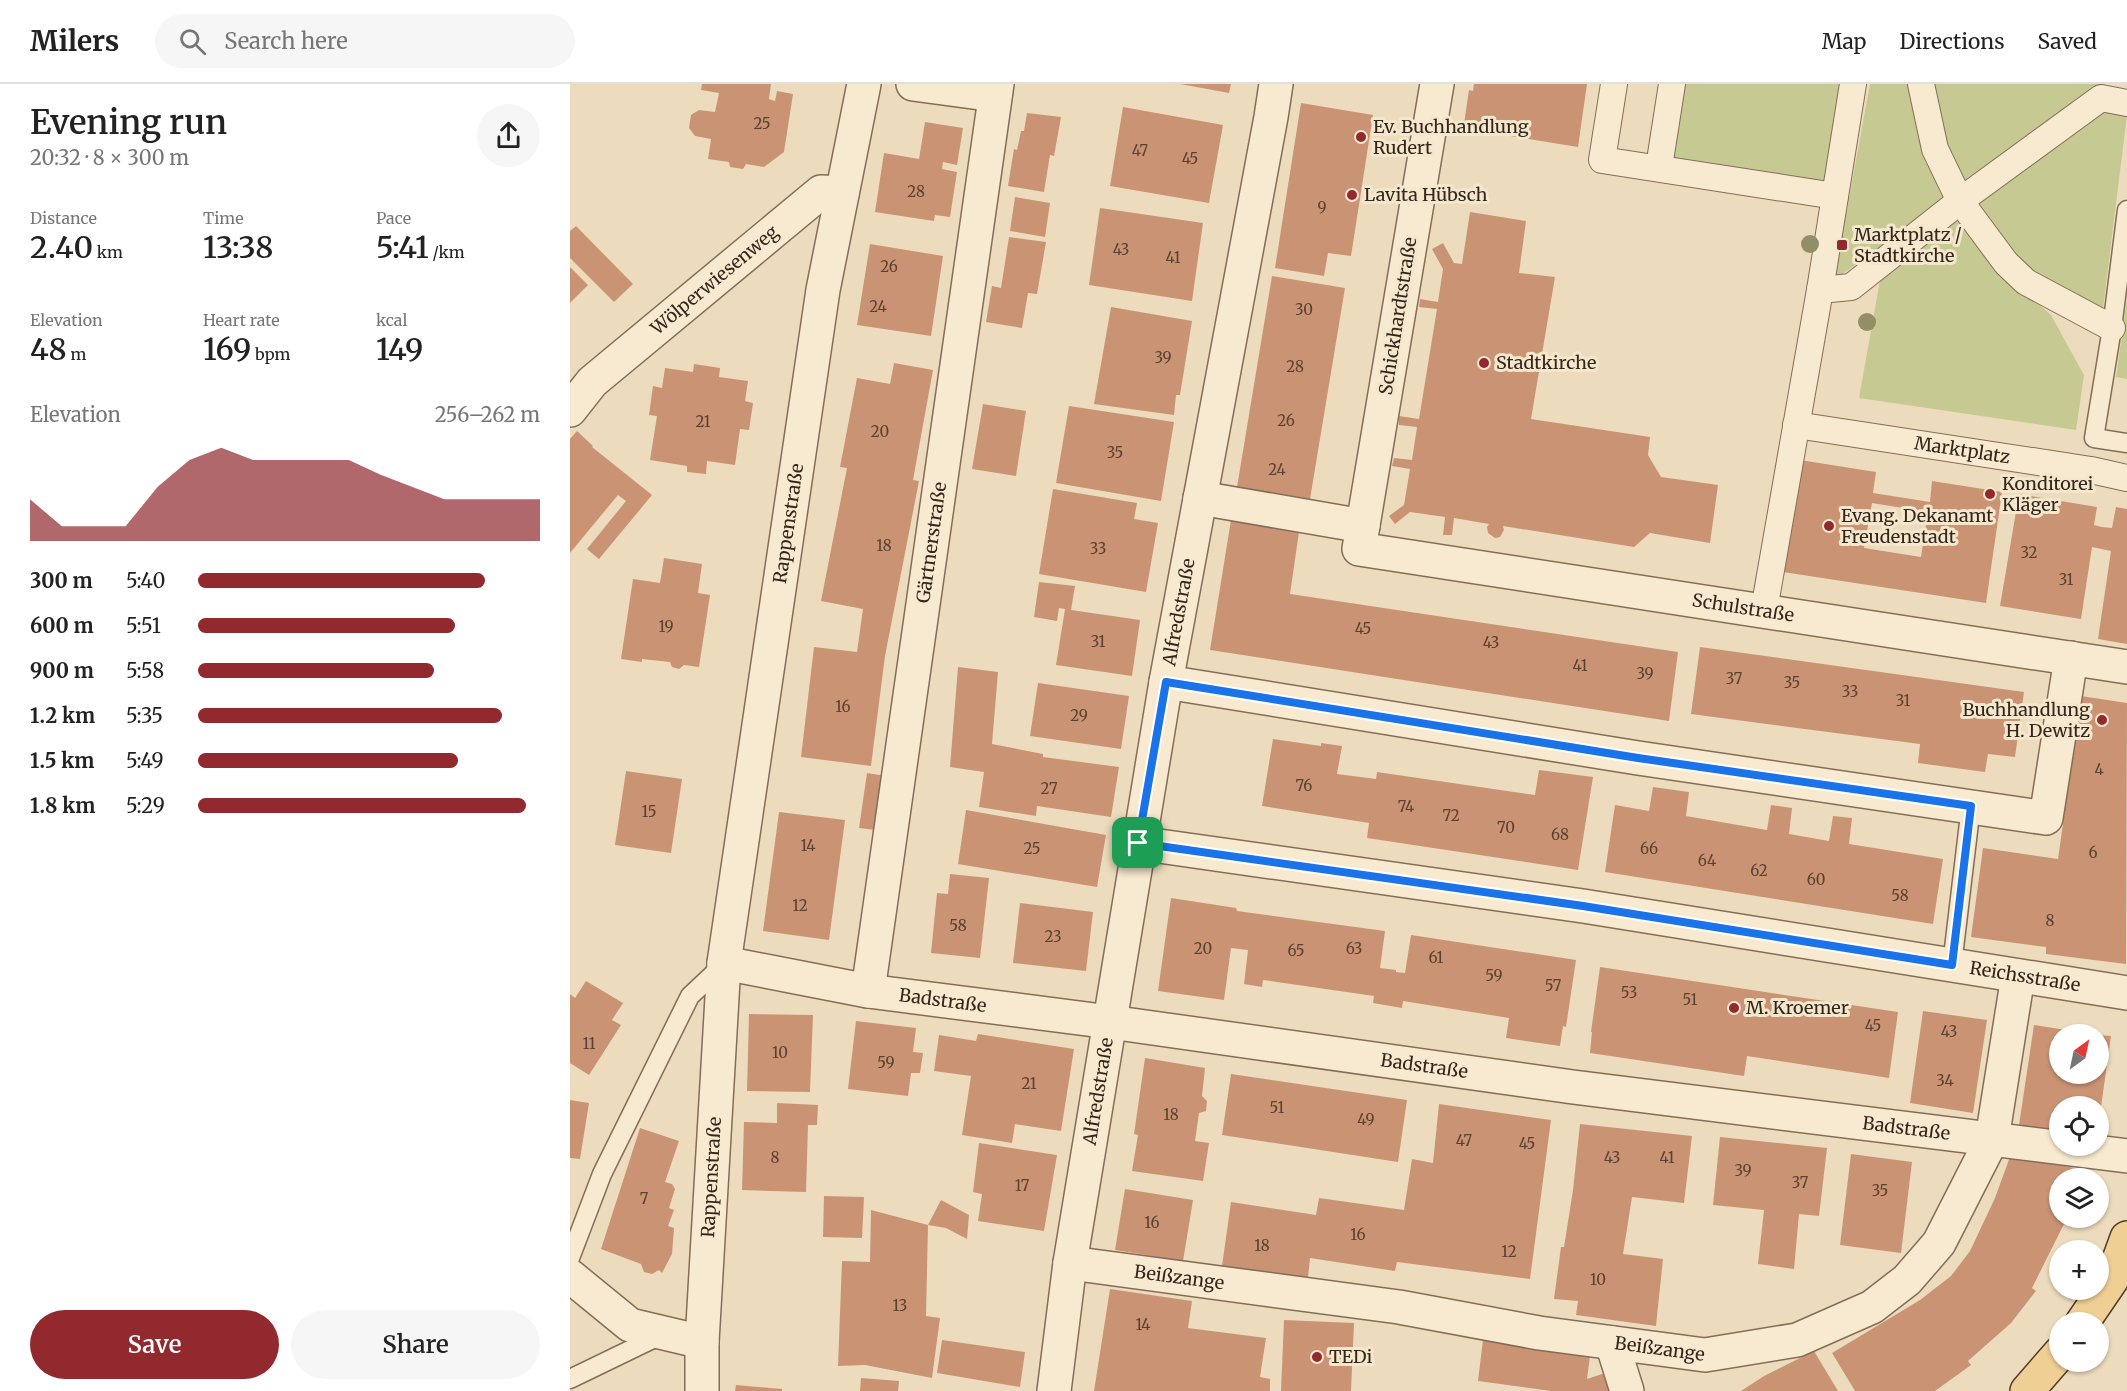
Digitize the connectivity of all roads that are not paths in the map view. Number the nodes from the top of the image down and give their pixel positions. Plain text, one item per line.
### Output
1 (864, 84) edge
2 (913, 84) edge
3 (1276, 84) edge
4 (1437, 84) edge
5 (1614, 84) edge
6 (1672, 84) edge
7 (1854, 84) edge
8 (1921, 84) edge
9 (996, 89) edge
10 (2127, 103) edge
11 (1659, 167) junction
12 (842, 193) junction
13 (1835, 196) junction
14 (1960, 201) junction
15 (2127, 210) edge
16 (1820, 291) junction
17 (2112, 328) junction
18 (581, 374) edge
19 (570, 410) edge
20 (1796, 425) junction
21 (2127, 443) edge
22 (2127, 478) edge
23 (1200, 498) junction
24 (1361, 537) junction
25 (1764, 610) junction
26 (2071, 658) junction
27 (2127, 667) edge
28 (1166, 682) junction
29 (1971, 806) junction
30 (1138, 843) junction
31 (724, 963) junction
32 (1952, 965) junction
33 (2018, 976) junction
34 (868, 991) junction
35 (2127, 993) edge
36 (1110, 1022) junction
37 (1992, 1138) junction
38 (2127, 1156) edge
39 (2127, 1238) edge
40 (570, 1258) edge
41 (1070, 1263) junction
42 (570, 1276) edge
43 (2090, 1312) edge
44 (665, 1333) junction
45 (702, 1342) junction
46 (1612, 1343) junction
47 (2049, 1366) edge
48 (570, 1379) edge
49 (702, 1391) edge
50 (1054, 1391) edge
51 (1627, 1391) edge
52 (2027, 1391) edge

1 - 12 street, Rappenstraße
2 - 9 street, Gärtnerstraße
3 - 23 street, Alfredstraße
4 - 24 street, Schickhardtstraße
5 - 11 street
6 - 11 street
7 - 13 street
8 - 14 street
9 - 34 street, Gärtnerstraße
10 - 14 street
11 - 13 street
12 - 18 street, Wölperwiesenweg
12 - 31 street, Rappenstraße
13 - 16 street
14 - 16 street
14 - 17 street
15 - 17 lane
16 - 20 street
17 - 21 lane
18 - 19 street, Wölperwiesenweg
20 - 22 street, Marktplatz
20 - 25 street
23 - 24 street, Schulstraße
23 - 28 street, Alfredstraße
24 - 25 street, Schulstraße
25 - 26 street, Schulstraße
26 - 27 street, Schulstraße
26 - 29 street
28 - 29 street
28 - 30 street, Alfredstraße
29 - 32 lane
30 - 32 street, Reichsstraße
30 - 36 street, Alfredstraße
31 - 34 street, Badstraße
31 - 40 lane
31 - 45 street, Rappenstraße
32 - 33 street, Reichsstraße
33 - 35 street, Reichsstraße
33 - 37 street, Beißzange
34 - 36 street, Badstraße
36 - 37 street, Badstraße
36 - 41 street, Alfredstraße
37 - 38 street, Badstraße
37 - 46 street, Beißzange
39 - 43 main road
41 - 46 street, Beißzange
41 - 50 street, Alfredstraße
42 - 44 street
44 - 45 street
44 - 48 lane
45 - 49 street, Rappenstraße
46 - 51 street
47 - 52 main road

